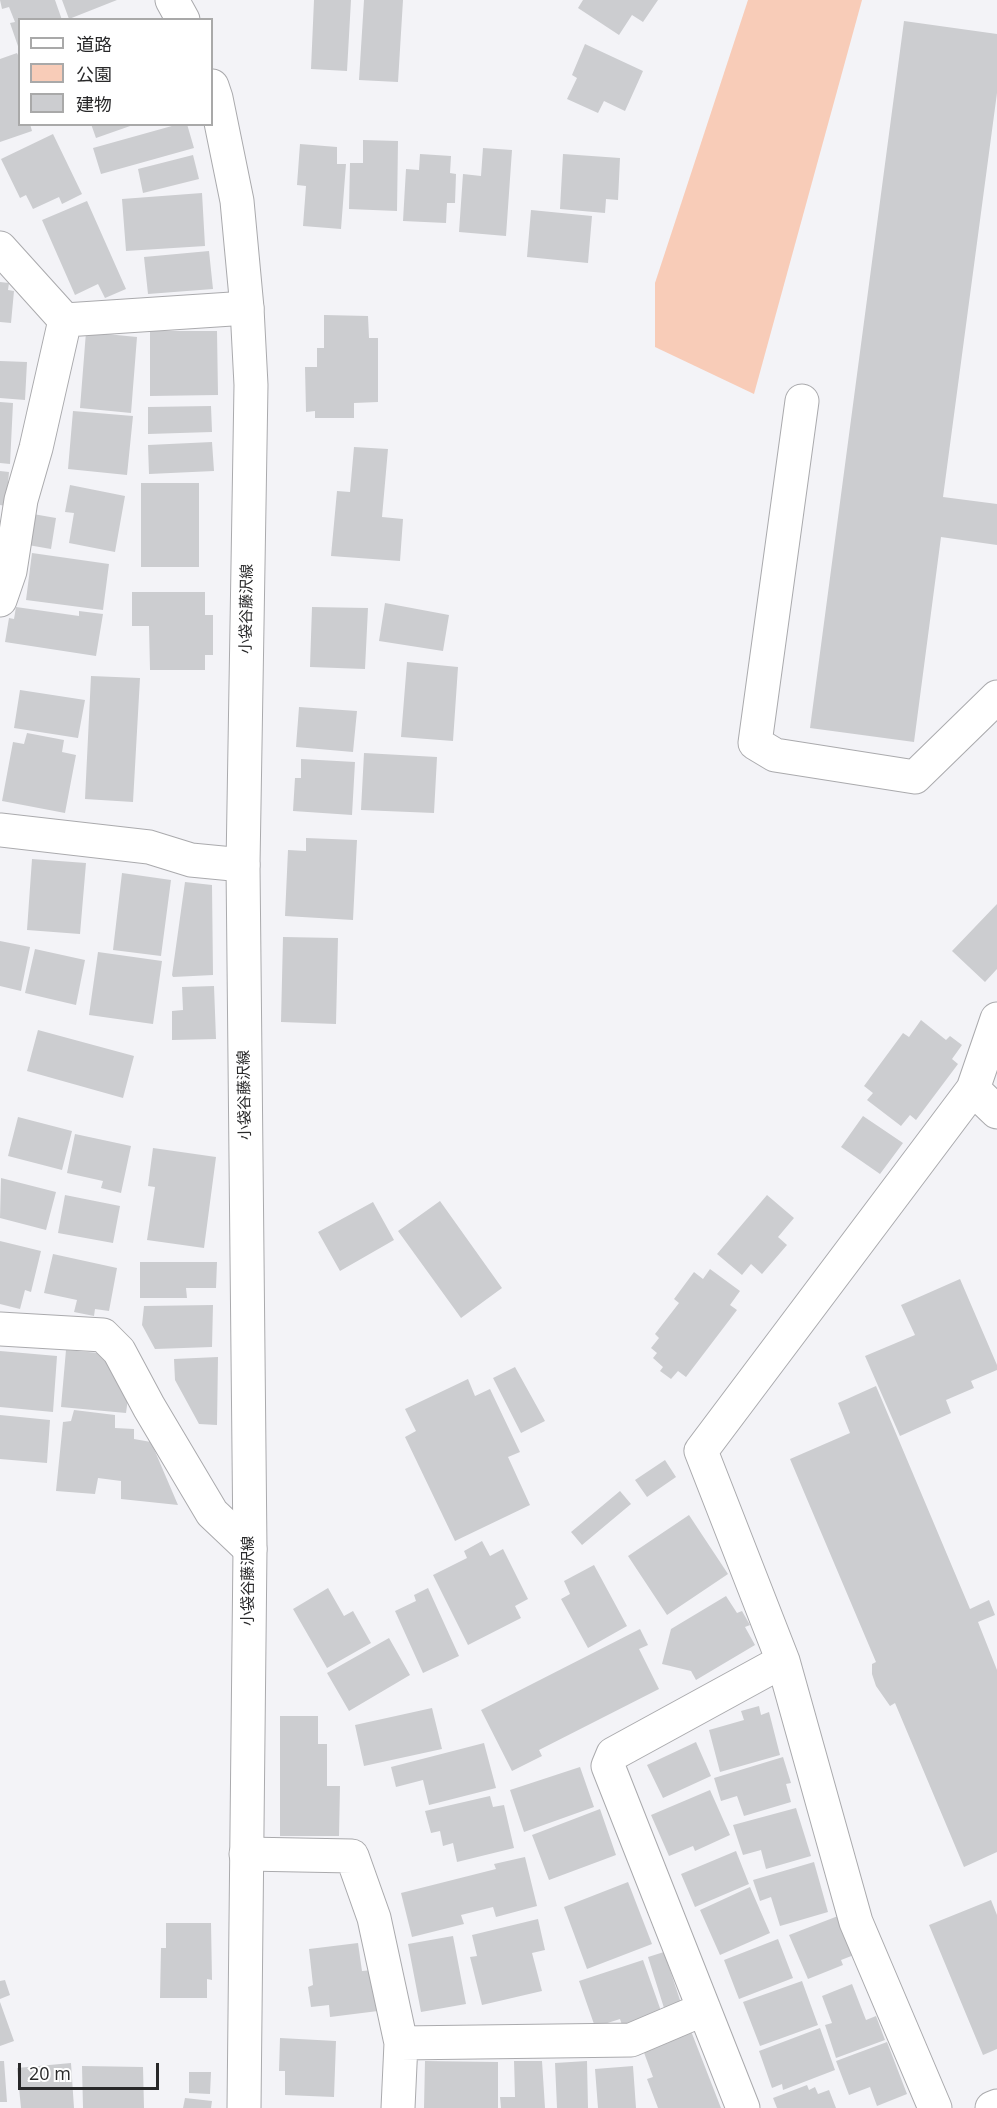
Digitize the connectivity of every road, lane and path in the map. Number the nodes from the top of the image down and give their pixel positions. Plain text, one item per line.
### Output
1 (172, 0) edge
2 (182, 18) edge
3 (213, 89) edge
4 (0, 248) edge
5 (247, 308) junction
6 (65, 320) junction
7 (802, 401) dead end
8 (0, 600) edge
9 (997, 697) edge
10 (0, 830) edge
11 (243, 865) junction
12 (997, 1018) edge
13 (973, 1089) junction
14 (997, 1112) edge
15 (0, 1329) edge
16 (250, 1550) junction
17 (783, 1661) junction
18 (246, 1854) junction
19 (704, 2009) junction
20 (401, 2043) junction
21 (997, 2106) edge
22 (244, 2108) edge
23 (398, 2108) edge
24 (742, 2108) edge
25 (935, 2108) edge
26 (992, 2108) edge

1 - 2 street
3 - 5 street, 小袋谷藤沢線
4 - 6 street
5 - 6 street
5 - 11 street, 小袋谷藤沢線
6 - 8 street
7 - 9 street
10 - 11 street
11 - 16 street, 小袋谷藤沢線
12 - 13 street
13 - 14 street
13 - 17 street
15 - 16 street
16 - 18 street, 小袋谷藤沢線
17 - 19 street
17 - 25 street
18 - 20 street
18 - 22 street, 小袋谷藤沢線
19 - 20 street
19 - 24 street
20 - 23 street
21 - 26 street

